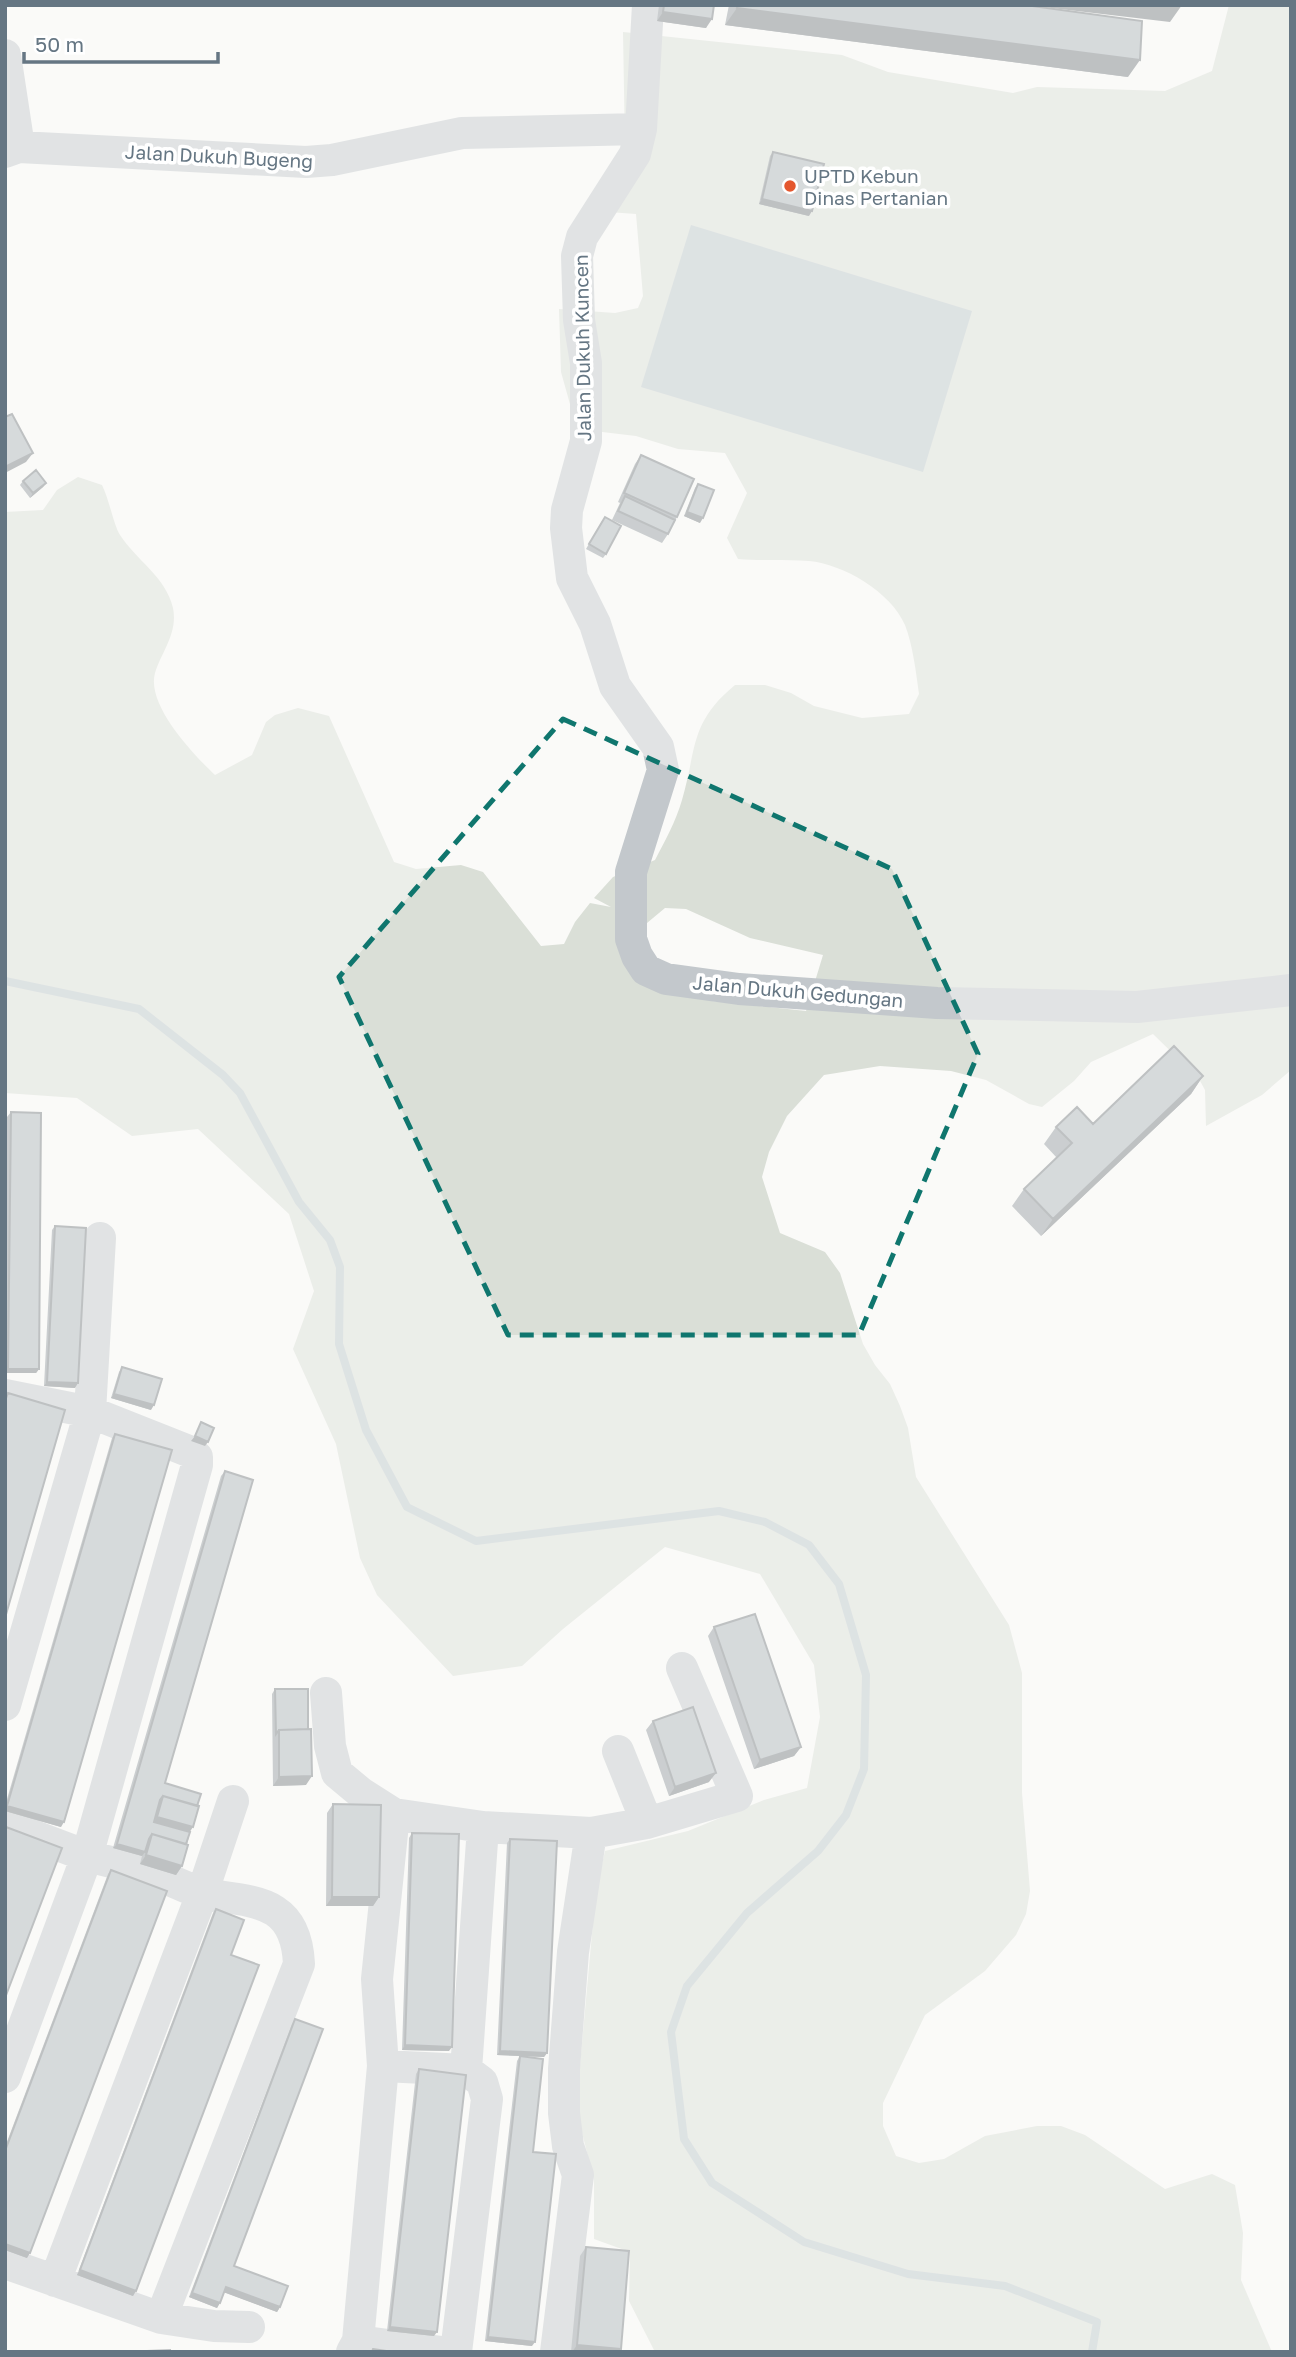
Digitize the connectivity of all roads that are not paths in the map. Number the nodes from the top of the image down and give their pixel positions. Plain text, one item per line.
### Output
1 (648, 5) edge
2 (5, 55) edge
3 (641, 129) junction
4 (12, 149) edge
5 (572, 578) joint
6 (1291, 990) edge
7 (100, 1238) dead end
8 (5, 1395) edge
9 (90, 1412) junction
10 (682, 1668) dead end
11 (326, 1693) dead end
12 (5, 1706) edge
13 (618, 1751) dead end
14 (233, 1801) dead end
15 (394, 1814) junction
16 (647, 1823) junction
17 (5, 1825) edge
18 (483, 1826) junction
19 (591, 1833) junction
20 (87, 1856) junction
21 (202, 1894) junction
22 (383, 2066) junction
23 (466, 2070) junction
24 (5, 2077) edge
25 (5, 2263) edge
26 (55, 2281) junction
27 (160, 2318) junction
28 (249, 2327) dead end
29 (355, 2346) edge
30 (429, 2351) edge
31 (456, 2352) edge
32 (556, 2352) edge

1 - 3 street, Jalan Dukuh Kuncen
2 - 4 street
3 - 4 street, Jalan Dukuh Bugeng
3 - 5 street, Jalan Dukuh Kuncen
5 - 6 street, Jalan Dukuh Gedungan
7 - 9 street
8 - 9 street
9 - 12 street
9 - 20 street
10 - 16 street
11 - 15 street
13 - 16 street
14 - 21 street
15 - 18 street
15 - 22 street
16 - 19 street
17 - 20 street
18 - 19 street
18 - 23 street
19 - 32 street
20 - 21 street
20 - 24 street
21 - 26 street
21 - 27 street
22 - 23 street
22 - 29 street
23 - 31 street
25 - 26 street
26 - 27 street
27 - 28 street
29 - 30 street

